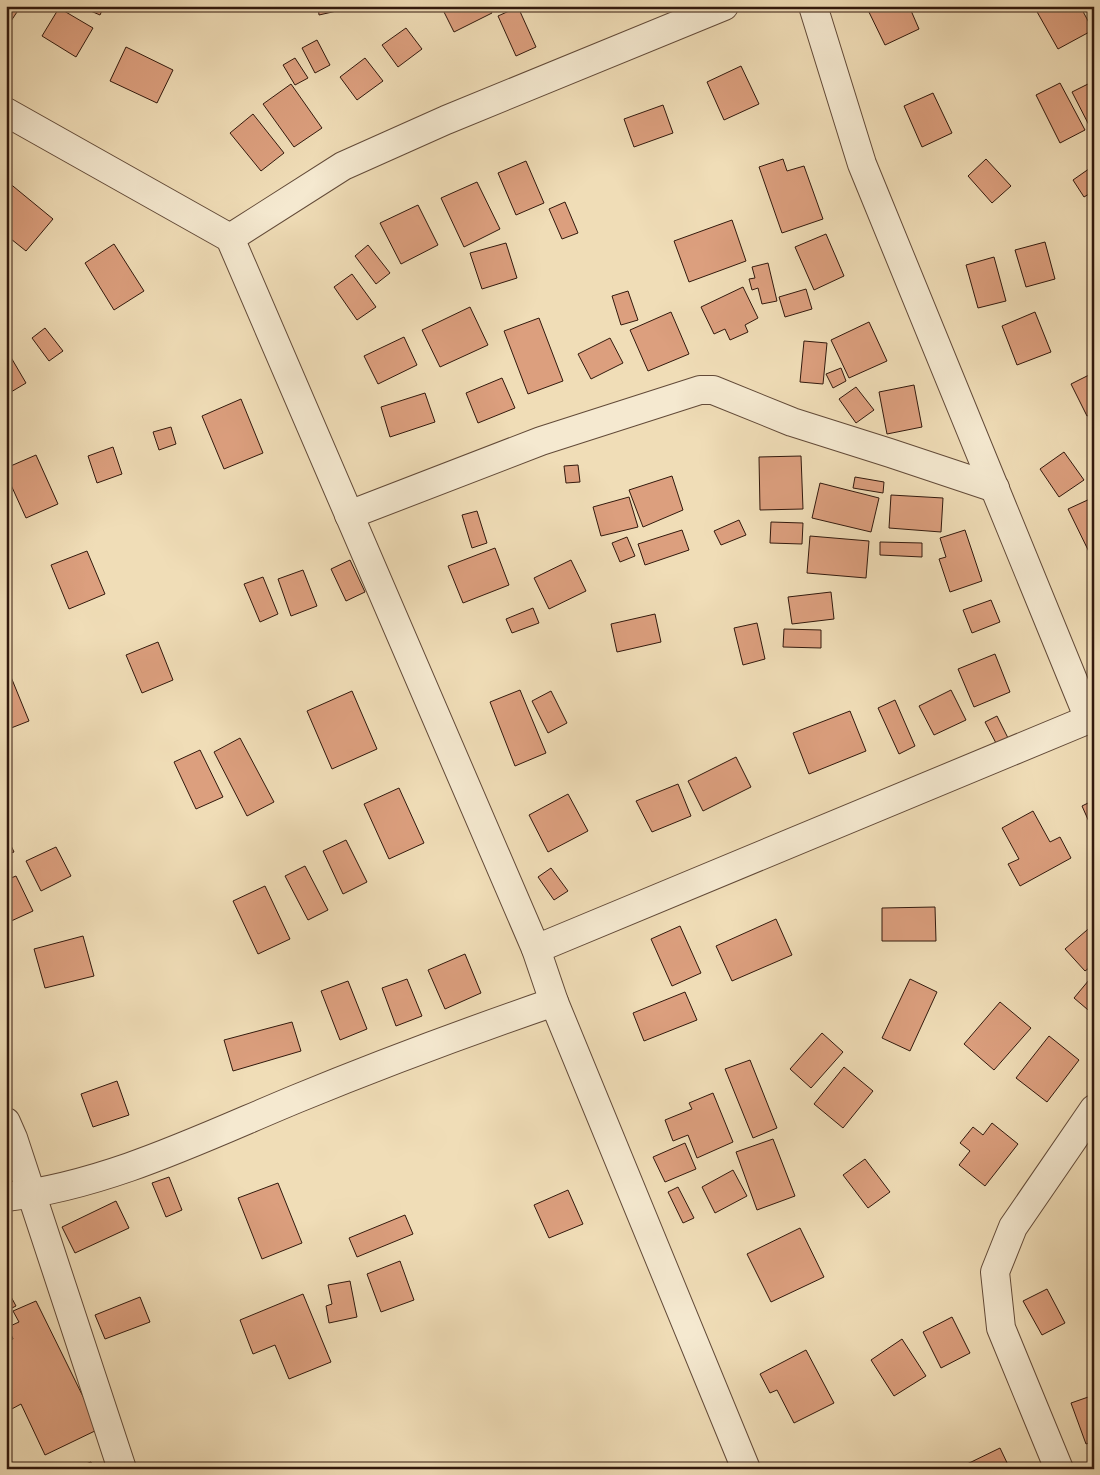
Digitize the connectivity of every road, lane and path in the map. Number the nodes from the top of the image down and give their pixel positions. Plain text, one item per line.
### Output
1 (724, 6) edge
2 (813, 6) edge
3 (6, 112) edge
4 (230, 238) junction
5 (995, 488) junction
6 (349, 515) junction
7 (1091, 718) edge
8 (536, 949) junction
9 (554, 1002) junction
10 (1094, 1109) edge
11 (6, 1122) edge
12 (18, 1195) edge
13 (122, 1469) edge
14 (746, 1469) edge
15 (1059, 1469) edge

1 - 4 street
2 - 5 street
3 - 4 street
4 - 6 street
5 - 6 street
5 - 7 street
6 - 8 street
7 - 8 street
8 - 9 street
9 - 12 street
9 - 14 street
10 - 15 street
11 - 12 street
12 - 13 street

